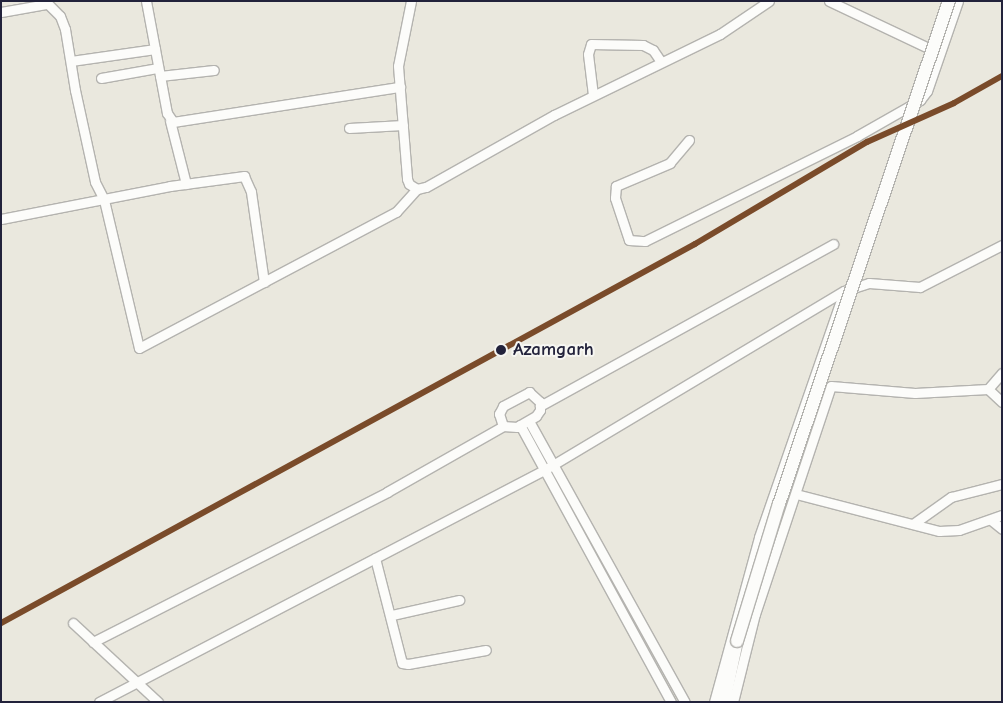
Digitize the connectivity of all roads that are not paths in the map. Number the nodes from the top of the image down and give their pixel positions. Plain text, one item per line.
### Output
1 (146, 1) edge
2 (411, 1) edge
3 (769, 1) edge
4 (829, 1) edge
5 (949, 1) edge
6 (958, 1) edge
7 (46, 3) edge
8 (1, 12) edge
9 (154, 48) junction
10 (940, 54) junction
11 (71, 61) junction
12 (661, 62) junction
13 (214, 70) dead end
14 (159, 72) junction
15 (101, 78) dead end
16 (400, 87) junction
17 (593, 95) junction
18 (170, 120) junction
19 (403, 125) junction
20 (349, 128) dead end
21 (689, 140) dead end
22 (186, 184) junction
23 (417, 189) junction
24 (104, 200) junction
25 (1, 219) edge
26 (833, 244) dead end
27 (1002, 245) edge
28 (264, 282) junction
29 (844, 291) junction
30 (1002, 372) edge
31 (988, 389) junction
32 (1002, 402) edge
33 (540, 406) junction
34 (528, 421) junction
35 (520, 425) junction
36 (503, 426) junction
37 (549, 467) junction
38 (1002, 484) edge
39 (796, 494) junction
40 (1002, 515) edge
41 (991, 520) junction
42 (913, 524) junction
43 (1002, 529) edge
44 (375, 558) junction
45 (459, 600) dead end
46 (392, 615) junction
47 (73, 623) dead end
48 (93, 642) junction
49 (486, 650) dead end
50 (134, 682) junction
51 (99, 702) edge
52 (158, 702) edge
53 (670, 702) edge
54 (685, 702) edge
55 (714, 702) edge
56 (724, 702) edge
57 (733, 702) edge

1 - 9 street
2 - 16 street
3 - 12 street
4 - 10 street
5 - 56 main road, bridge
6 - 10 street
7 - 8 street
7 - 11 street
9 - 11 street
9 - 14 street
10 - 21 street
11 - 24 street
12 - 17 street
12 - 17 street
13 - 14 street
14 - 15 street
14 - 18 street
16 - 18 street
16 - 19 street
17 - 23 street
18 - 22 street
19 - 20 street
19 - 23 street
22 - 24 street
22 - 28 street
23 - 28 street
24 - 25 street
24 - 28 street
26 - 33 street
27 - 29 street
29 - 37 street
29 - 55 street
30 - 31 street
31 - 32 street
31 - 39 street
33 - 34 street
33 - 36 street
34 - 35 street
34 - 37 street
35 - 36 street
35 - 37 street
36 - 48 street
37 - 44 street
37 - 53 street
37 - 54 street
38 - 42 street
39 - 42 street
39 - 57 street
40 - 41 street
41 - 42 street
41 - 43 street
44 - 46 street
44 - 50 street
45 - 46 street
46 - 49 street
47 - 48 street
48 - 50 street
50 - 51 street
50 - 52 street

